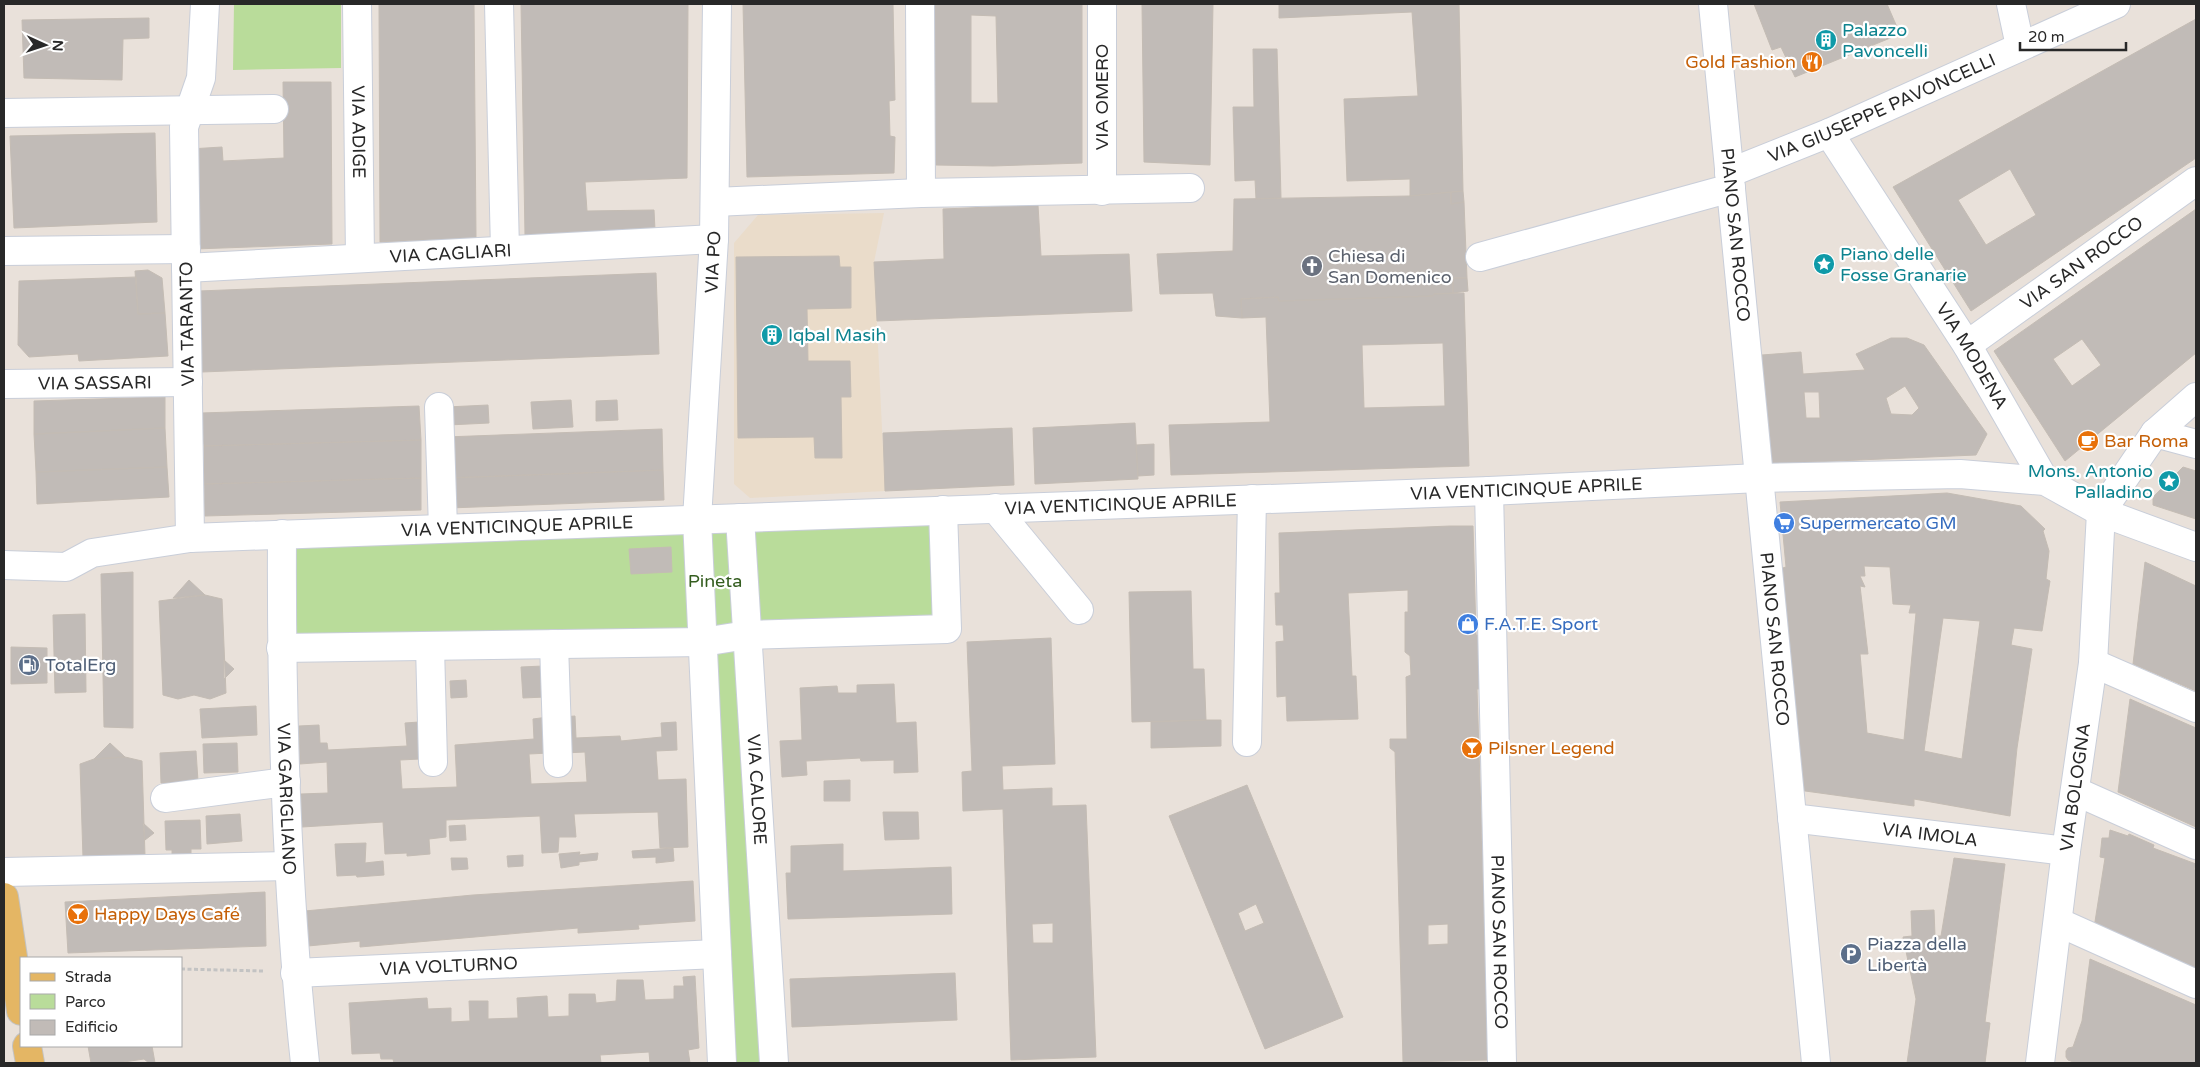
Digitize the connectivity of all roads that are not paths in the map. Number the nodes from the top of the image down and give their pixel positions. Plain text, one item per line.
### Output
1 (205, 4) edge
2 (357, 4) edge
3 (499, 4) edge
4 (717, 4) edge
5 (920, 4) edge
6 (1102, 4) edge
7 (1713, 4) edge
8 (2012, 4) edge
9 (2116, 4) edge
10 (2020, 46) junction
11 (274, 109) dead end
12 (189, 110) junction
13 (4, 113) edge
14 (1829, 133) junction
15 (1730, 180) junction
16 (2196, 181) edge
17 (1190, 188) dead end
18 (1102, 191) junction
19 (921, 193) junction
20 (715, 202) junction
21 (714, 239) junction
22 (505, 250) junction
23 (4, 251) edge
24 (1480, 257) dead end
25 (186, 258) junction
26 (360, 258) junction
27 (1967, 345) junction
28 (188, 382) junction
29 (4, 384) edge
30 (2196, 397) edge
31 (439, 407) dead end
32 (2155, 433) junction
33 (2196, 444) edge
34 (1759, 478) junction
35 (2046, 481) junction
36 (1489, 491) junction
37 (1252, 499) junction
38 (996, 508) junction
39 (943, 510) junction
40 (2100, 512) junction
41 (740, 518) junction
42 (697, 519) junction
43 (443, 528) junction
44 (282, 534) junction
45 (190, 538) junction
46 (4, 547) edge
47 (2196, 547) edge
48 (92, 553) junction
49 (4, 565) edge
50 (1079, 610) dead end
51 (747, 635) junction
52 (703, 642) junction
53 (554, 644) junction
54 (430, 646) junction
55 (282, 648) junction
56 (2093, 663) junction
57 (2196, 708) edge
58 (1246, 742) dead end
59 (433, 762) dead end
60 (558, 764) dead end
61 (286, 782) junction
62 (2075, 791) junction
63 (165, 798) dead end
64 (1792, 818) junction
65 (2196, 845) edge
66 (2066, 851) junction
67 (288, 866) junction
68 (4, 872) edge
69 (4, 897) edge
70 (2058, 922) junction
71 (7, 944) edge
72 (717, 954) junction
73 (295, 973) junction
74 (19, 981) edge
75 (2196, 984) edge
76 (20, 996) edge
77 (27, 1047) edge
78 (2047, 1061) edge
79 (30, 1063) edge
80 (305, 1063) edge
81 (722, 1063) edge
82 (774, 1063) edge
83 (1502, 1063) edge
84 (1816, 1063) edge

1 - 12 street, VIA TARANTO
2 - 26 street, VIA ADIGE
3 - 22 street
4 - 20 street, VIA PO
5 - 19 street
6 - 18 street, VIA OMERO
7 - 15 street, PIANO SAN ROCCO
8 - 10 street
9 - 10 street, VIA GIUSEPPE PAVONCELLI
10 - 14 street, VIA GIUSEPPE PAVONCELLI
11 - 12 street
12 - 13 street
12 - 25 street, VIA TARANTO
14 - 15 street, VIA GIUSEPPE PAVONCELLI
14 - 27 street, VIA MODENA
15 - 24 street, VIA GIUSEPPE PAVONCELLI
15 - 34 street, PIANO SAN ROCCO
16 - 27 street, VIA SAN ROCCO
17 - 18 street
18 - 19 street
19 - 20 street
20 - 21 street, VIA PO
21 - 22 street, VIA CAGLIARI
21 - 42 street, VIA PO
22 - 26 street, VIA CAGLIARI
23 - 25 street, VIA CAGLIARI
25 - 26 street, VIA CAGLIARI
25 - 28 street, VIA TARANTO
27 - 35 street, VIA MODENA
28 - 29 street, VIA SASSARI
28 - 45 street, VIA TARANTO
30 - 32 street
31 - 43 street
32 - 33 street
32 - 40 street
34 - 35 street, VIA VENTICINQUE APRILE
34 - 36 street, VIA VENTICINQUE APRILE
34 - 64 street, PIANO SAN ROCCO
35 - 40 street, VIA VENTICINQUE APRILE
36 - 37 street, VIA VENTICINQUE APRILE
36 - 83 street, PIANO SAN ROCCO
37 - 38 street, VIA VENTICINQUE APRILE
37 - 58 street
38 - 39 street, VIA VENTICINQUE APRILE
38 - 50 street
39 - 41 street, VIA VENTICINQUE APRILE
39 - 51 street
40 - 47 street, VIA VENTICINQUE APRILE
40 - 56 street, VIA BOLOGNA
41 - 42 street, VIA VENTICINQUE APRILE
41 - 51 street, VIA CALORE
42 - 43 street, VIA VENTICINQUE APRILE
42 - 52 street
43 - 44 street, VIA VENTICINQUE APRILE
44 - 45 street, VIA VENTICINQUE APRILE
44 - 55 street, VIA GARIGLIANO
45 - 48 street, VIA VENTICINQUE APRILE
46 - 48 street, VIA VENTICINQUE APRILE
48 - 49 street, VIA VENTICINQUE APRILE
51 - 52 street
51 - 82 street, VIA CALORE
52 - 53 street
52 - 72 street
53 - 54 street
53 - 60 street
54 - 55 street
54 - 59 street
55 - 61 street, VIA GARIGLIANO
56 - 57 street
56 - 62 street, VIA BOLOGNA
61 - 63 street
61 - 67 street, VIA GARIGLIANO
62 - 65 street
62 - 66 street, VIA BOLOGNA
64 - 66 street, VIA IMOLA
64 - 84 street, PIANO SAN ROCCO
66 - 70 street, VIA BOLOGNA
67 - 68 street
67 - 73 street, VIA GARIGLIANO
69 - 71 main road
70 - 75 street
70 - 78 street, VIA BOLOGNA
71 - 74 main road
72 - 73 street, VIA VOLTURNO
72 - 81 street
73 - 80 street, VIA GARIGLIANO
74 - 76 main road
77 - 79 main road

